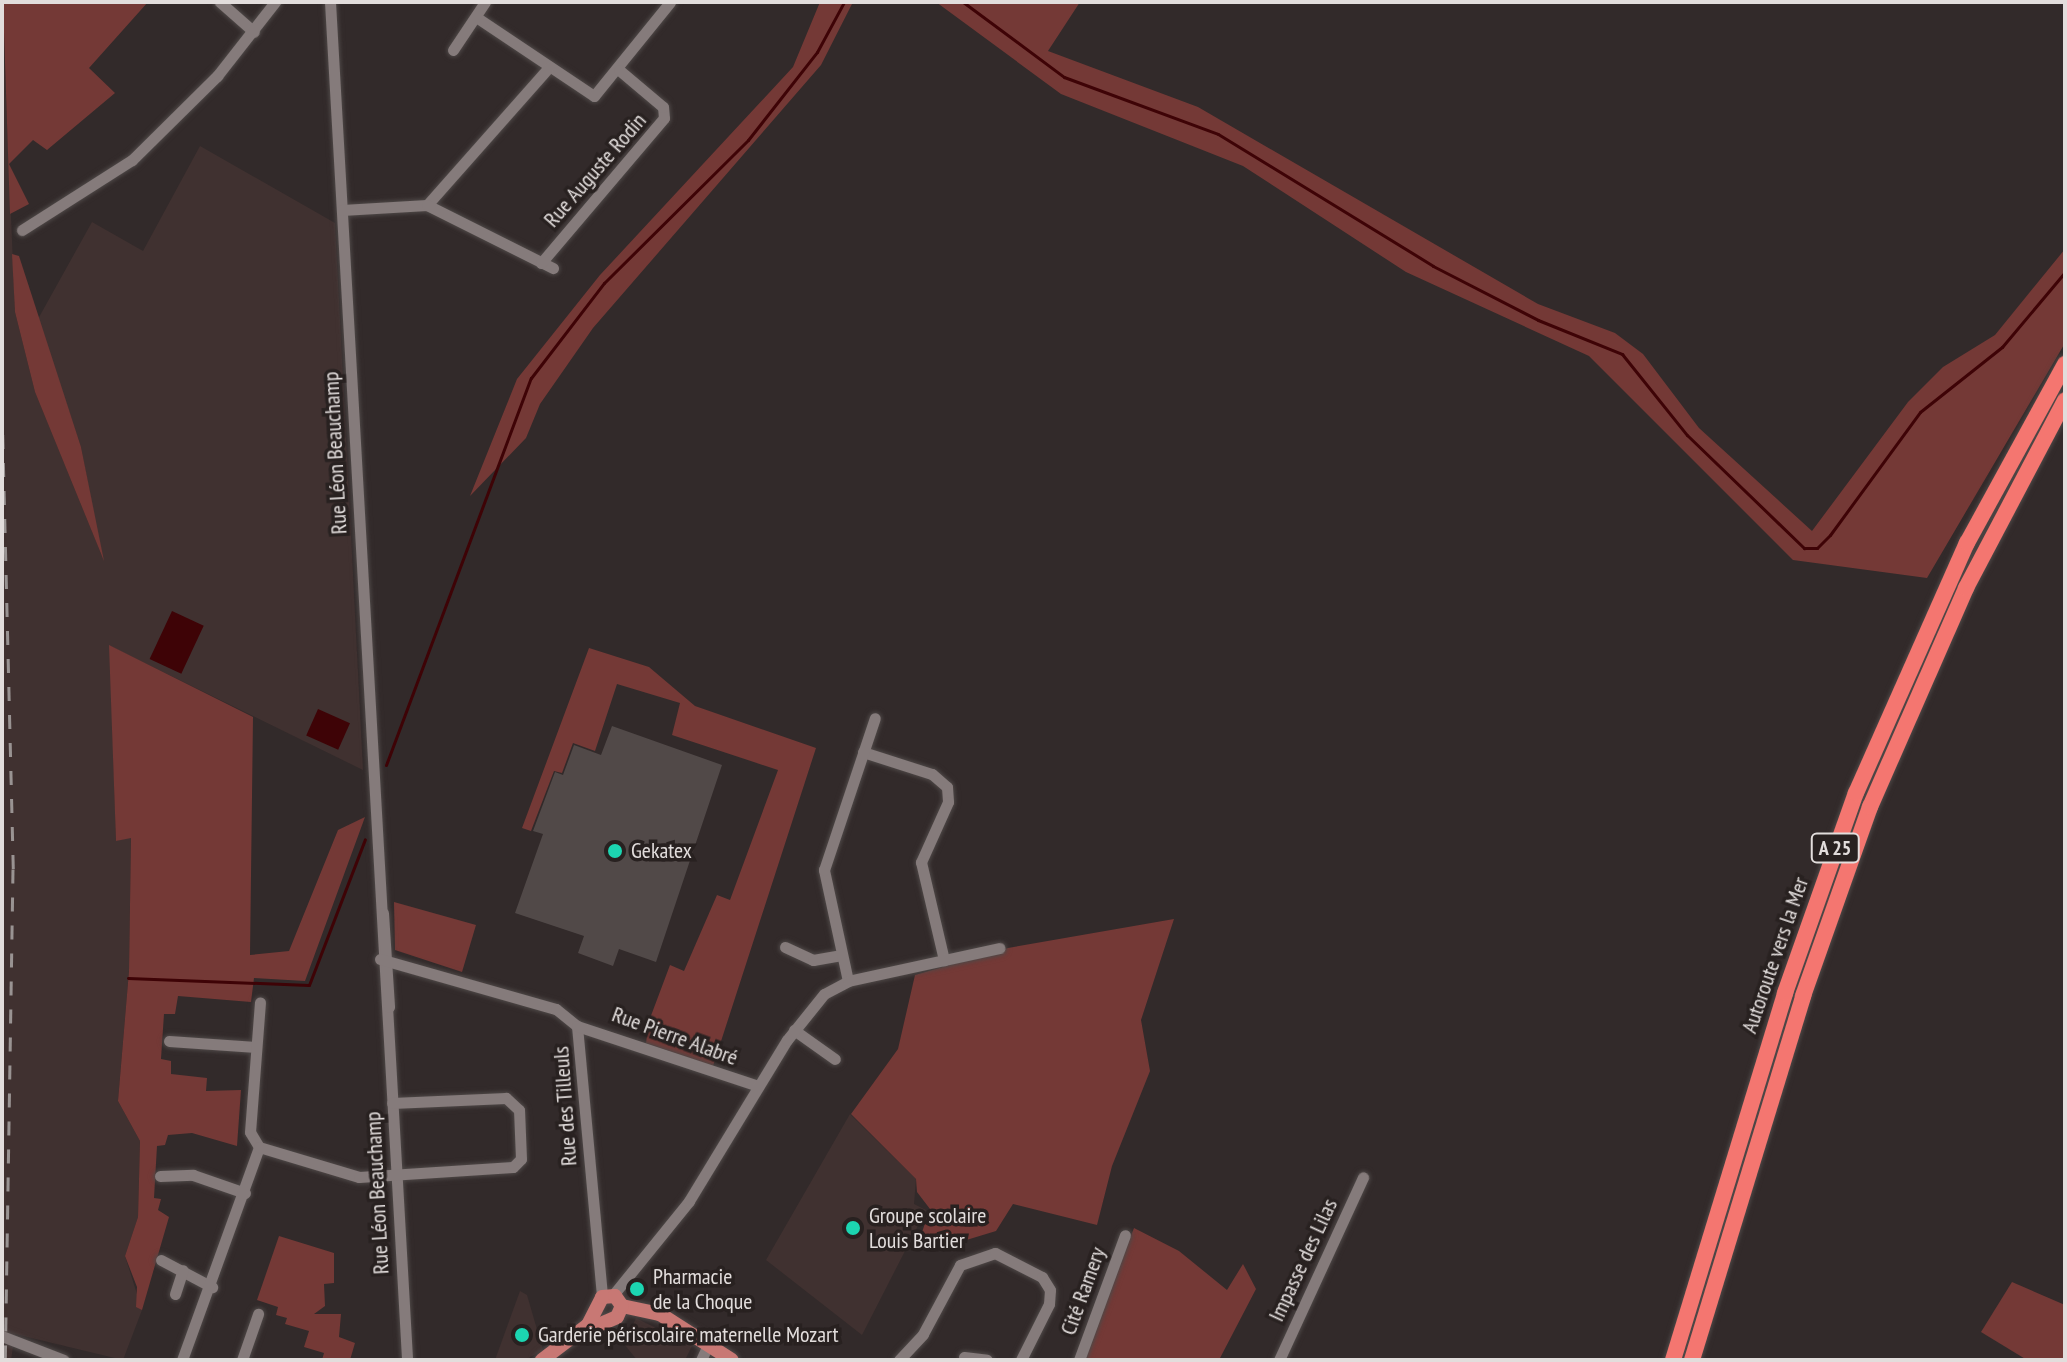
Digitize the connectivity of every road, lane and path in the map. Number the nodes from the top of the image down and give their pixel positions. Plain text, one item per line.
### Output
1 (220, 2) edge
2 (275, 2) edge
3 (330, 2) edge
4 (485, 2) edge
5 (670, 2) edge
6 (476, 17) junction
7 (254, 32) junction
8 (453, 50) dead end
9 (548, 68) junction
10 (619, 70) junction
11 (427, 205) junction
12 (342, 210) junction
13 (22, 230) dead end
14 (2065, 364) edge
15 (2065, 400) edge
16 (875, 718) dead end
17 (863, 752) junction
18 (785, 947) dead end
19 (999, 948) dead end
20 (842, 955) junction
21 (385, 959) junction
22 (944, 960) junction
23 (848, 981) junction
24 (260, 1002) dead end
25 (577, 1026) junction
26 (794, 1030) junction
27 (169, 1041) dead end
28 (256, 1047) junction
29 (835, 1059) dead end
30 (758, 1086) junction
31 (392, 1103) junction
32 (259, 1147) junction
33 (396, 1175) junction
34 (160, 1176) dead end
35 (1363, 1177) dead end
36 (245, 1193) junction
37 (1125, 1235) dead end
38 (161, 1260) dead end
39 (183, 1270) junction
40 (212, 1287) junction
41 (175, 1294) dead end
42 (608, 1305) junction
43 (258, 1314) dead end
44 (2, 1336) edge
45 (709, 1343) junction
46 (964, 1357) dead end
47 (64, 1360) edge
48 (182, 1360) edge
49 (242, 1360) edge
50 (407, 1360) edge
51 (542, 1360) edge
52 (555, 1360) edge
53 (701, 1360) edge
54 (732, 1360) edge
55 (899, 1360) edge
56 (987, 1360) edge
57 (1021, 1360) edge
58 (1079, 1360) edge
59 (1279, 1360) edge
60 (1673, 1360) edge
61 (1692, 1360) edge

1 - 7 street
2 - 7 street
3 - 12 street, Rue Léon Beauchamp
4 - 6 street
5 - 10 street
6 - 8 street
6 - 9 street
7 - 13 street
9 - 10 street
9 - 11 street
10 - 11 street, Rue Auguste Rodin
11 - 12 street
12 - 21 street, Rue Léon Beauchamp
14 - 60 highway, Autoroute vers la Mer / A 25
15 - 61 highway, A 25
16 - 17 street
17 - 20 street
17 - 22 street
18 - 20 street
19 - 22 street
20 - 23 street
21 - 25 street, Rue des Tilleuls
21 - 31 street, Rue Léon Beauchamp
22 - 23 street
23 - 26 street
24 - 28 street
25 - 30 street, Rue Pierre Alabré
25 - 42 street, Rue des Tilleuls
26 - 29 street
26 - 30 street
27 - 28 street
28 - 32 street
30 - 42 street
31 - 33 street, Rue Léon Beauchamp
31 - 33 street
32 - 33 street
32 - 36 street
33 - 50 street, Rue Léon Beauchamp
34 - 36 street
35 - 59 street, Impasse des Lilas
36 - 40 street
37 - 58 street, Cité Ramery
38 - 39 street
39 - 40 street
39 - 41 street
40 - 48 street
42 - 45 main road
42 - 51 main road
42 - 52 main road
43 - 49 street
44 - 47 street
45 - 53 street
45 - 54 main road
46 - 56 street
55 - 57 street

